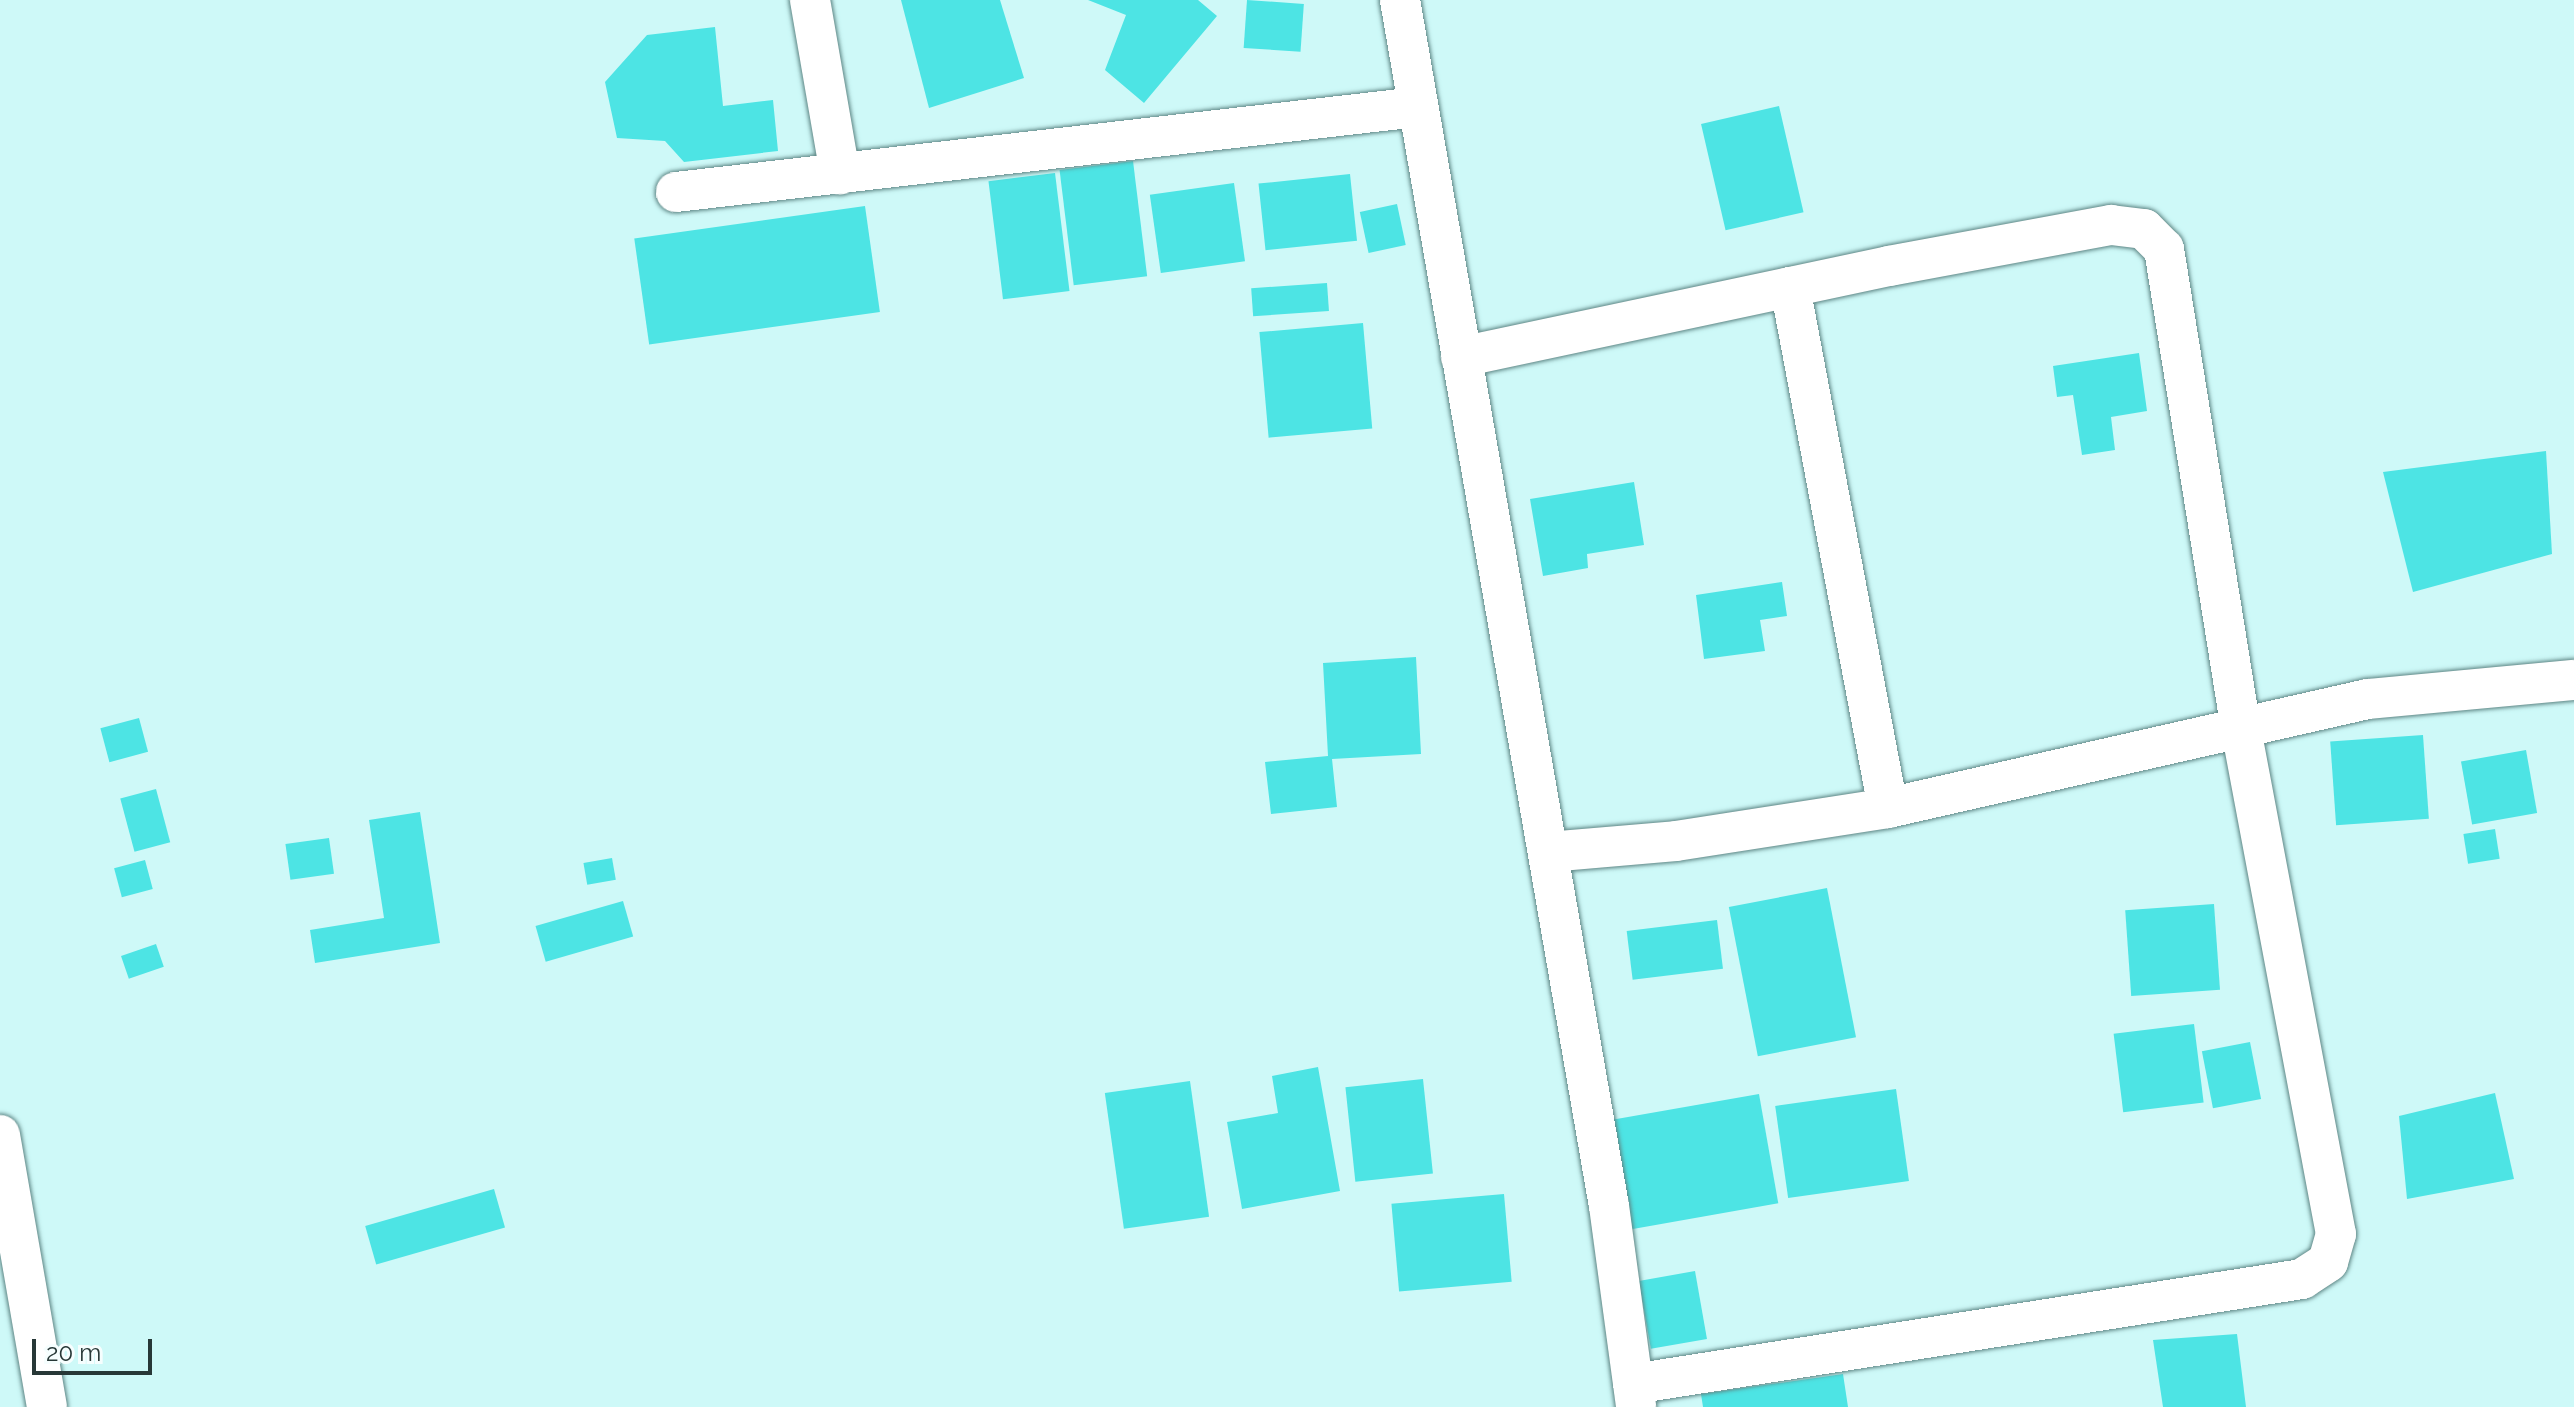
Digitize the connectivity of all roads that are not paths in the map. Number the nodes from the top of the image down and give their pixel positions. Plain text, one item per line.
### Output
1 (810, 0) edge
2 (1400, 0) edge
3 (1418, 107) junction
4 (840, 174) junction
5 (676, 192) dead end
6 (1790, 287) junction
7 (1461, 357) junction
8 (2574, 680) edge
9 (2241, 729) junction
10 (1888, 808) junction
11 (1548, 852) junction
12 (0, 1135) edge
13 (1635, 1395) edge
14 (47, 1407) edge

1 - 4 street
2 - 3 street
3 - 4 street
3 - 7 street
4 - 5 street
6 - 7 street
6 - 9 street
6 - 10 street
7 - 11 street
8 - 9 street
9 - 10 street
9 - 13 street
10 - 11 street
11 - 13 street
12 - 14 street

